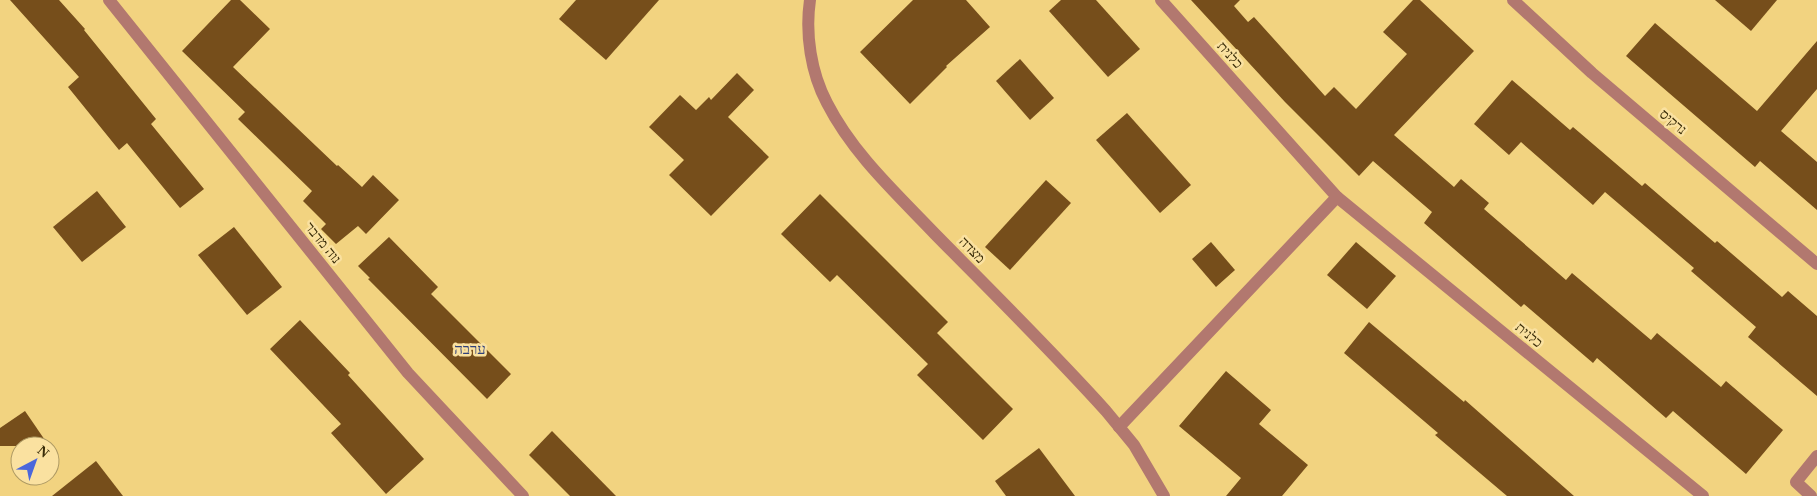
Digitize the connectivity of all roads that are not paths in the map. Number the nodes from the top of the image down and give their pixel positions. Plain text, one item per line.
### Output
1 (109, 0) edge
2 (810, 0) edge
3 (1161, 0) edge
4 (1513, 0) edge
5 (1337, 197) junction
6 (1817, 264) edge
7 (1119, 427) junction
8 (1817, 456) edge
9 (523, 496) edge
10 (1164, 496) edge
11 (1703, 496) edge
12 (1811, 496) edge

1 - 9 street, נוה מדבר
2 - 7 street, מצדה
3 - 5 street, כלנית
4 - 6 street, נרקיס
5 - 7 street
5 - 11 street, כלנית
7 - 10 street, מצדה
8 - 12 street

